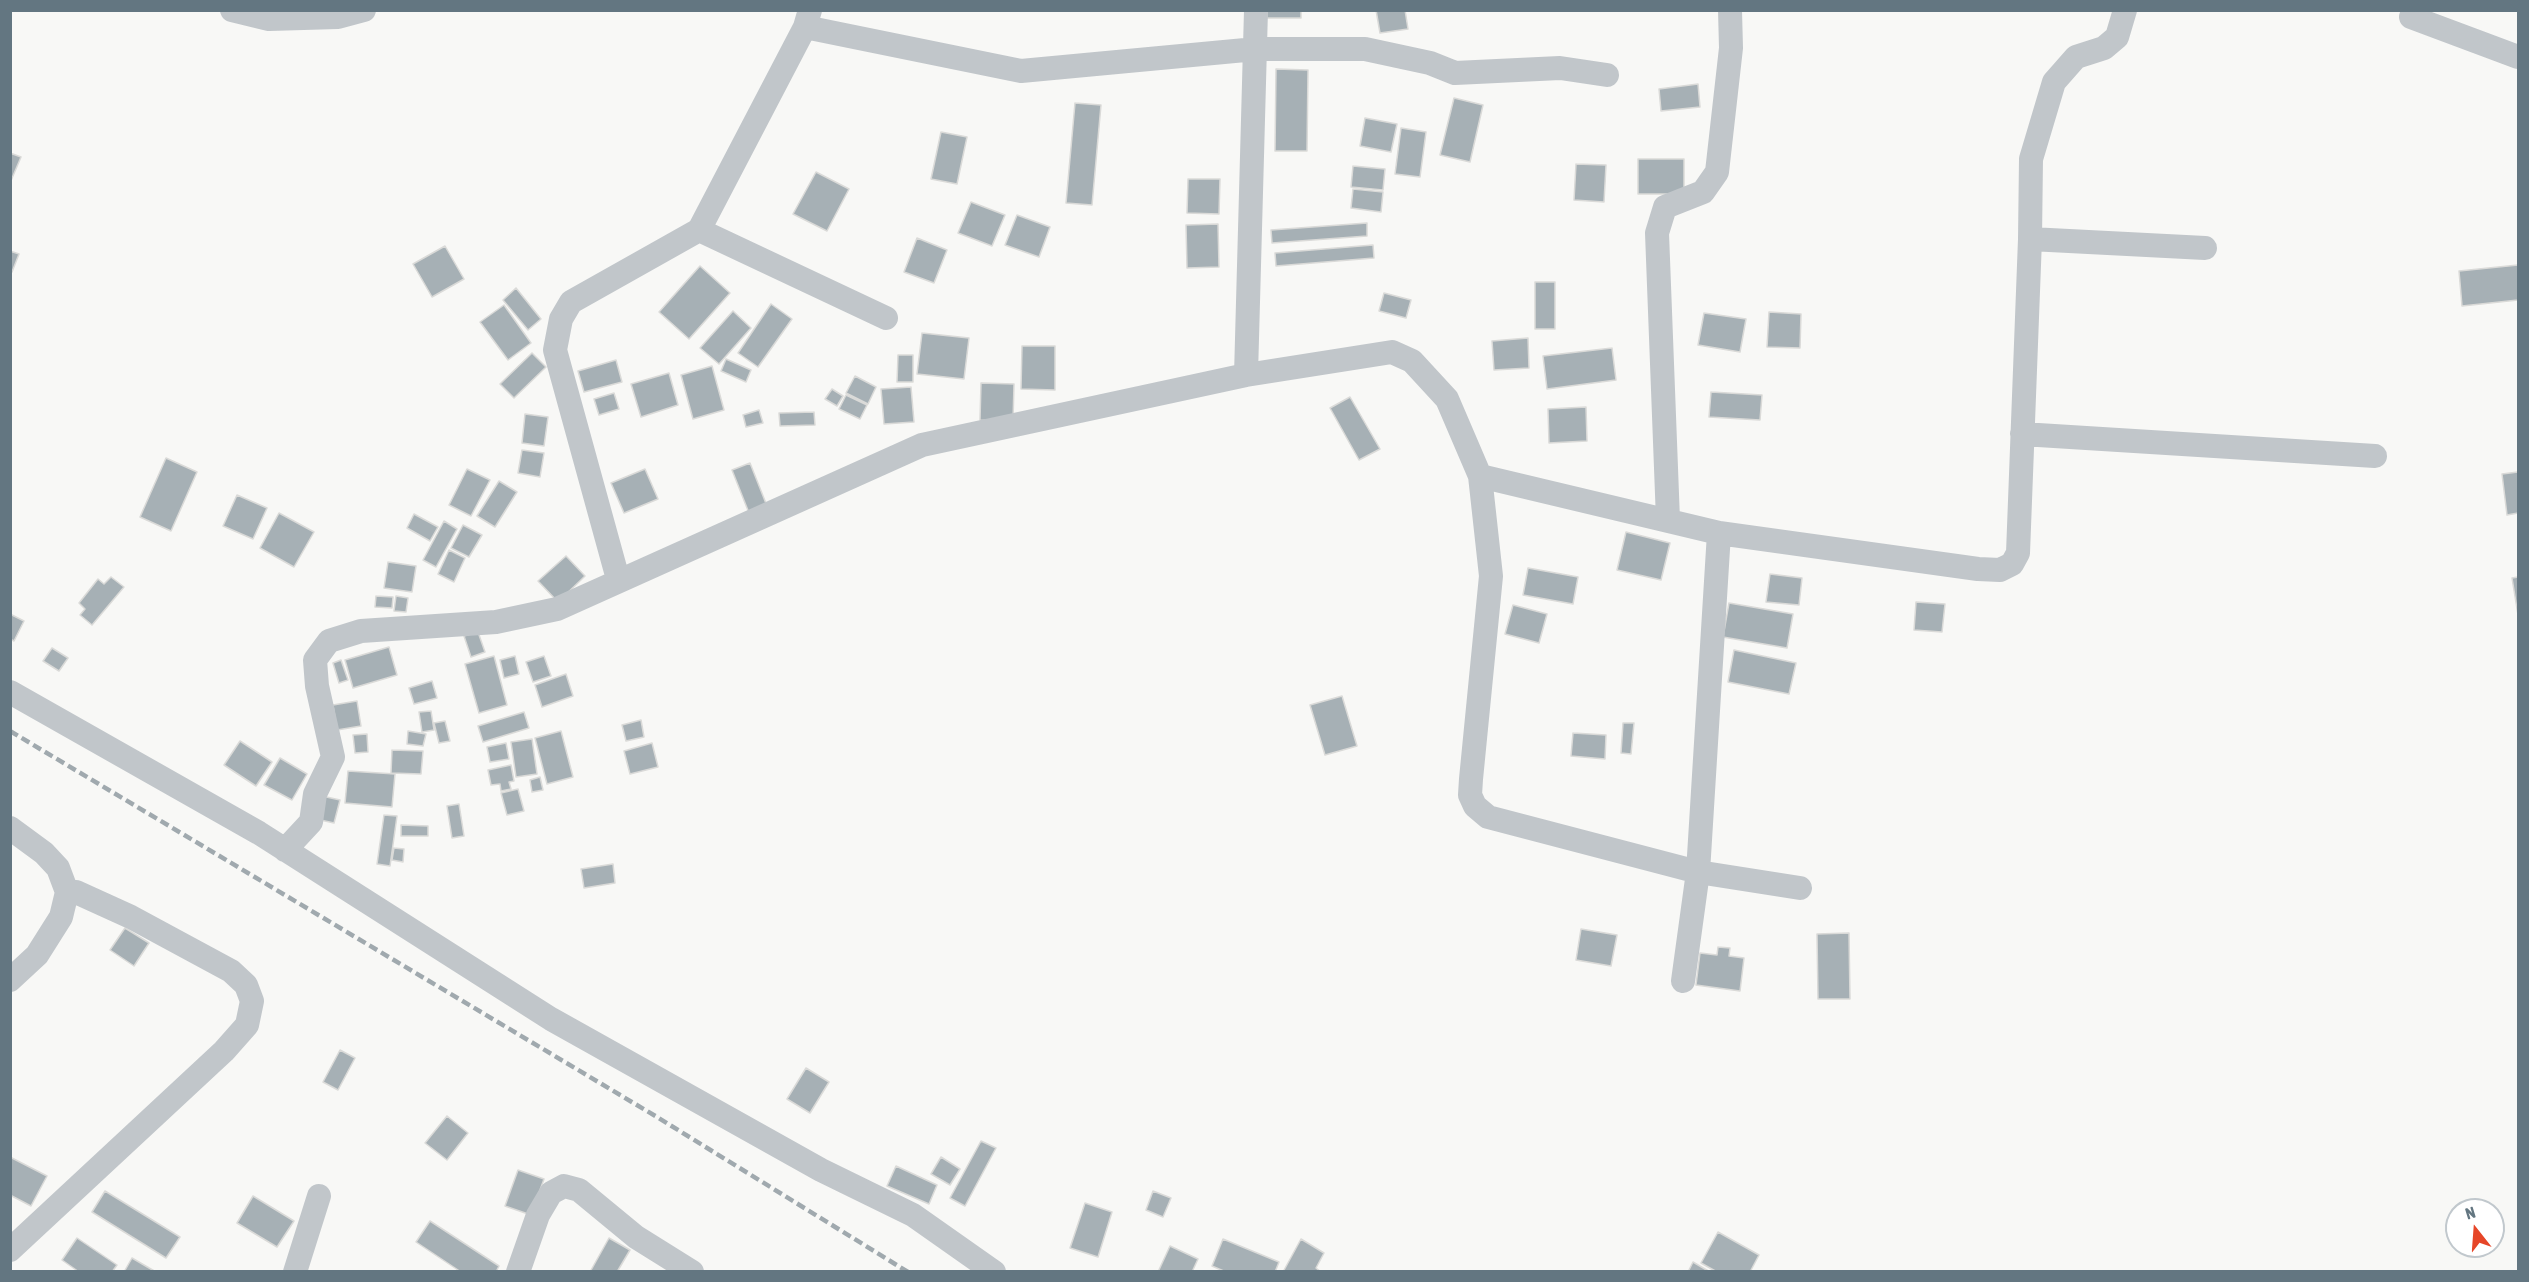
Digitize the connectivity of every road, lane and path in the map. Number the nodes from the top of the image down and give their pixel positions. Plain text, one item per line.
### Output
1 (232, 10) edge
2 (364, 10) edge
3 (1256, 10) edge
4 (1730, 10) edge
5 (2125, 10) edge
6 (2411, 17) dead end
7 (808, 19) edge
8 (1256, 49) junction
9 (2518, 57) edge
10 (1607, 75) dead end
11 (699, 230) junction
12 (2030, 239) junction
13 (2205, 248) dead end
14 (886, 318) dead end
15 (1246, 375) junction
16 (2022, 434) junction
17 (2375, 456) dead end
18 (1480, 476) junction
19 (1668, 520) junction
20 (1719, 533) junction
21 (618, 579) junction
22 (10, 692) edge
23 (10, 828) edge
24 (285, 850) junction
25 (1698, 872) junction
26 (1800, 888) dead end
27 (67, 892) junction
28 (10, 980) edge
29 (1683, 981) dead end
30 (319, 1196) dead end
31 (10, 1250) edge
32 (295, 1272) edge
33 (518, 1272) edge
34 (692, 1272) edge
35 (994, 1272) edge

1 - 2 street
3 - 8 street
4 - 19 street
5 - 12 street
6 - 9 street
7 - 8 street
7 - 11 street
8 - 10 street
8 - 15 street
11 - 14 street
11 - 21 street
12 - 13 street
12 - 16 street
15 - 18 street
15 - 21 street
16 - 17 street
16 - 20 street
18 - 19 street
18 - 25 street
19 - 20 street
20 - 25 street
21 - 24 street
22 - 24 street
23 - 27 street
24 - 35 street
25 - 26 street
25 - 29 street
27 - 28 street
27 - 31 street
30 - 32 street
33 - 34 street

